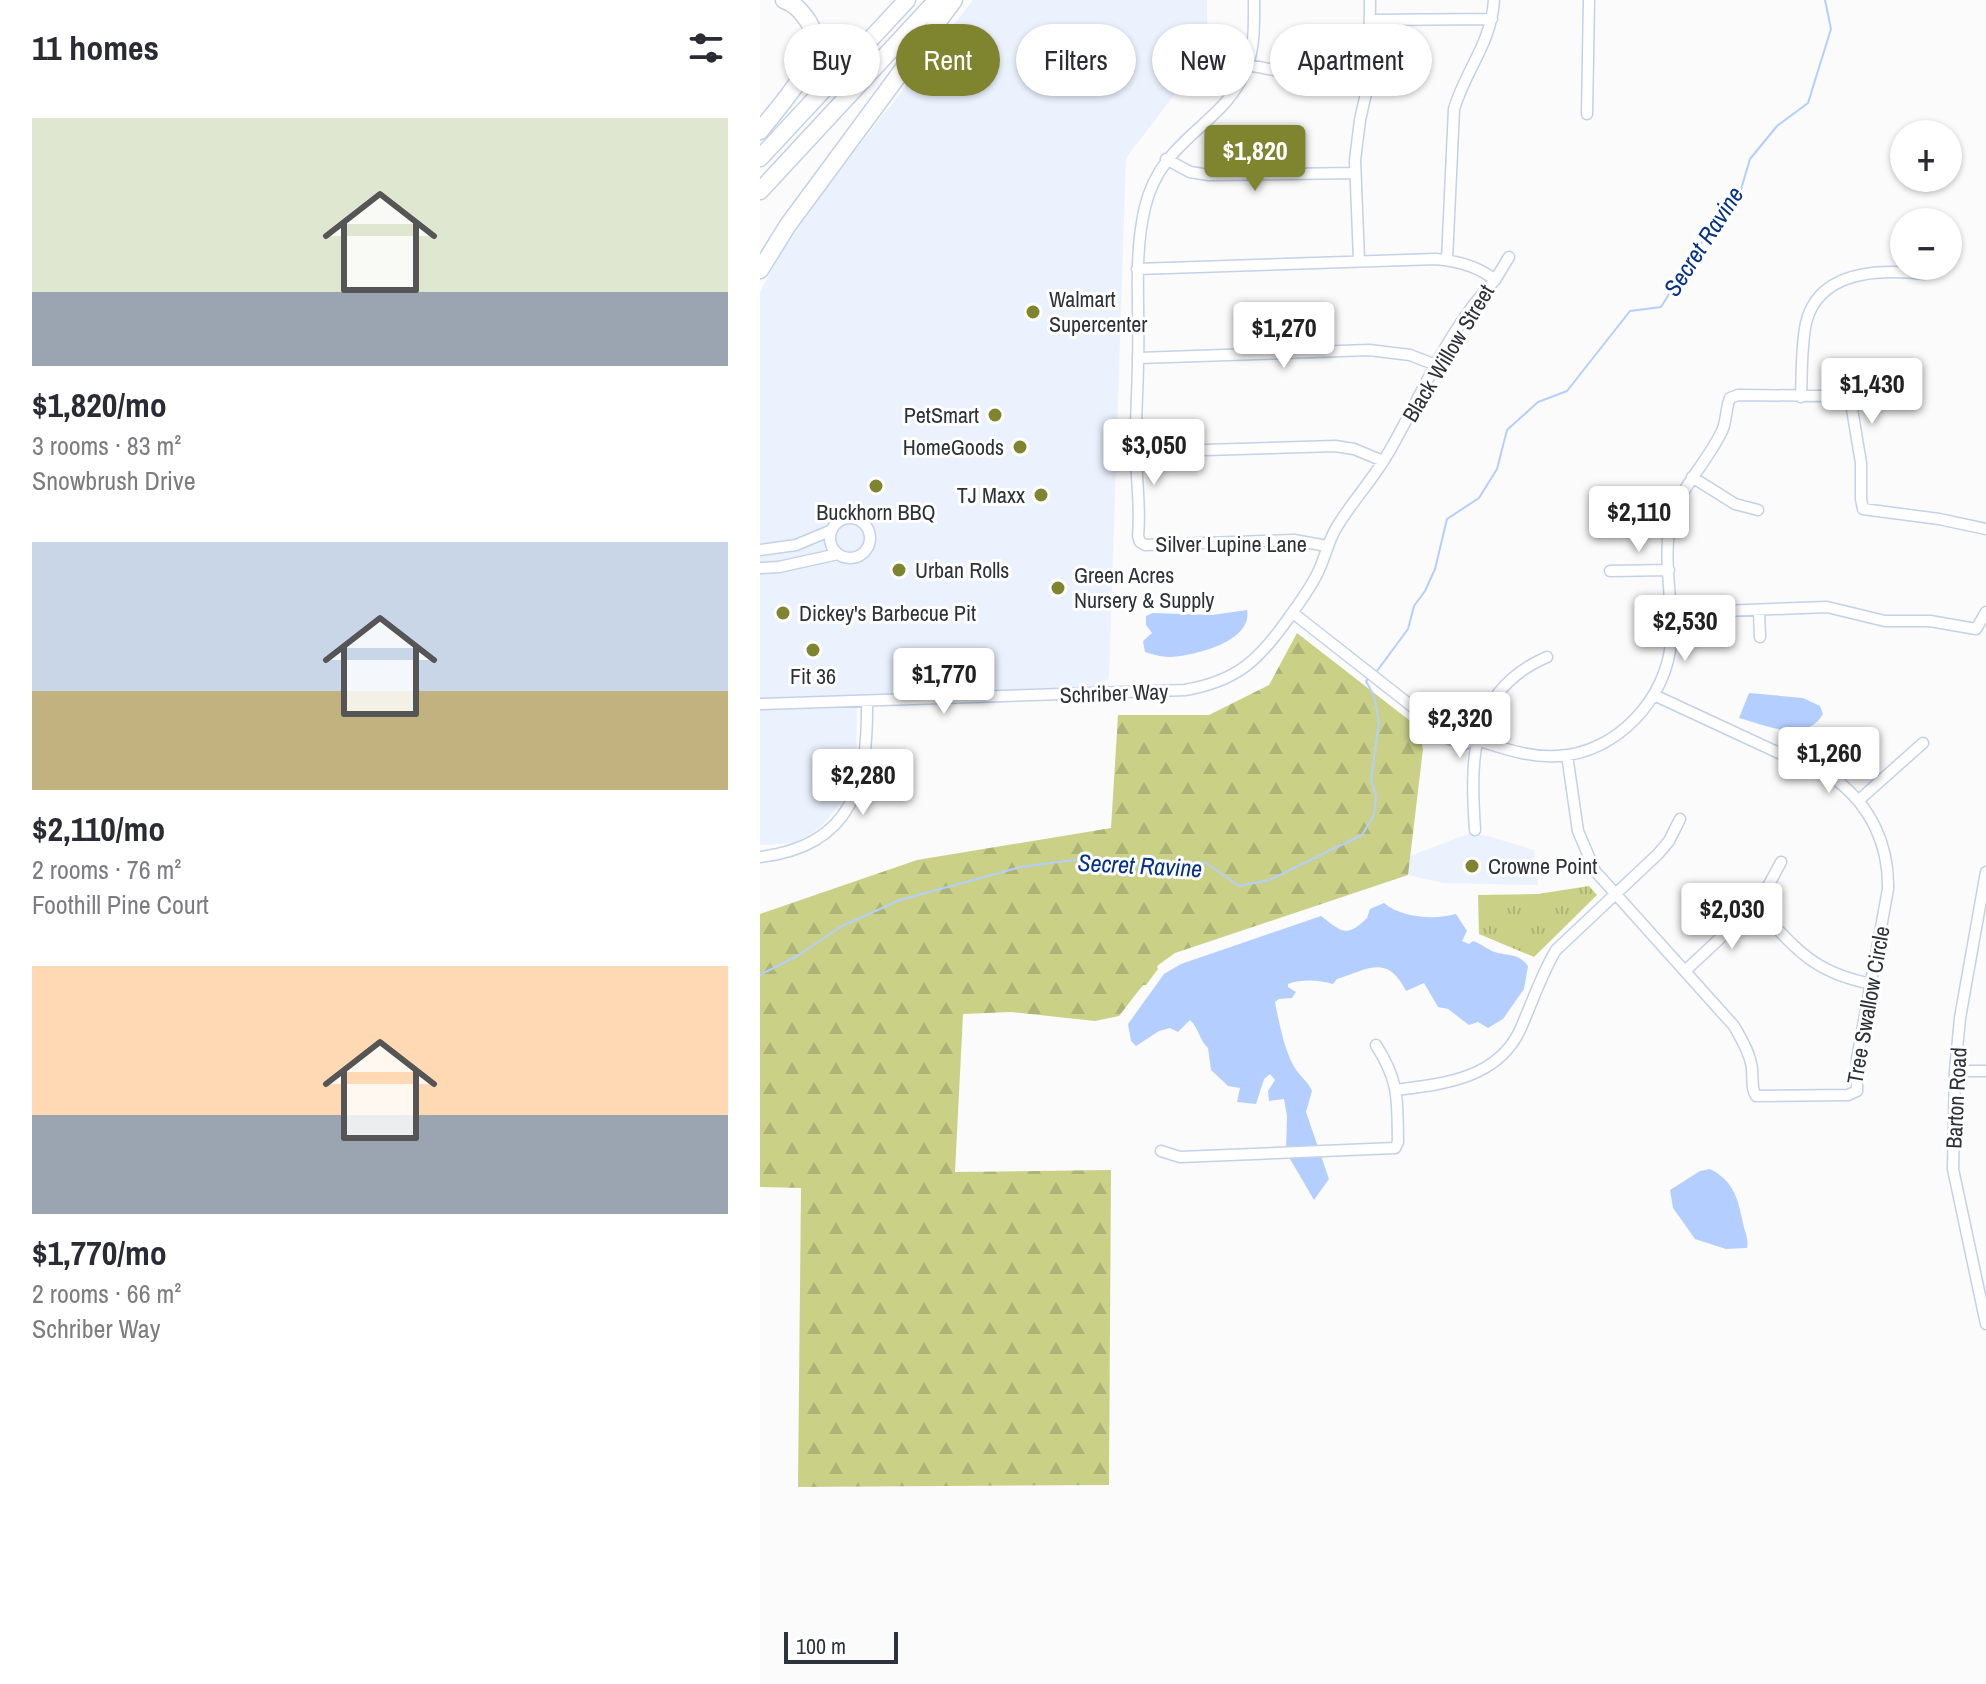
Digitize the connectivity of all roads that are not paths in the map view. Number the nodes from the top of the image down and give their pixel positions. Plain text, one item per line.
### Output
1 (784, 0) edge
2 (907, 0) edge
3 (937, 0) edge
4 (954, 0) edge
5 (1254, 0) edge
6 (1370, 0) edge
7 (1494, 0) edge
8 (1589, 0) edge
9 (1492, 19) junction
10 (1371, 20) junction
11 (1253, 24) edge
12 (1230, 96) edge
13 (1587, 114) dead end
14 (760, 131) edge
15 (760, 158) edge
16 (1166, 159) junction
17 (1355, 173) junction
18 (760, 191) edge
19 (1509, 257) dead end
20 (1359, 260) junction
21 (1447, 260) junction
22 (1137, 269) junction
23 (760, 270) edge
24 (1890, 272) edge
25 (1495, 280) junction
26 (1139, 358) junction
27 (1436, 365) junction
28 (1801, 397) junction
29 (1136, 452) junction
30 (1383, 461) junction
31 (1692, 477) junction
32 (1758, 510) dead end
33 (1986, 529) edge
34 (832, 530) junction
35 (1327, 546) junction
36 (760, 550) edge
37 (838, 554) junction
38 (760, 568) edge
39 (1669, 570) junction
40 (1610, 571) dead end
41 (1759, 610) junction
42 (1986, 612) edge
43 (1293, 613) junction
44 (1670, 613) junction
45 (1760, 637) dead end
46 (1547, 657) dead end
47 (1654, 695) junction
48 (867, 701) junction
49 (760, 704) edge
50 (1423, 715) junction
51 (1450, 724) junction
52 (1442, 736) junction
53 (1476, 739) junction
54 (1923, 743) dead end
55 (1567, 755) junction
56 (1859, 800) junction
57 (1680, 819) dead end
58 (1475, 830) dead end
59 (760, 857) edge
60 (1781, 862) dead end
61 (1986, 872) edge
62 (1614, 895) junction
63 (1755, 906) junction
64 (1685, 971) junction
65 (1872, 984) junction
66 (1376, 1045) dead end
67 (1955, 1071) junction
68 (1986, 1071) edge
69 (1396, 1090) junction
70 (1161, 1151) dead end
71 (1986, 1324) edge

1 - 14 highway
2 - 15 highway
3 - 18 highway
4 - 23 highway
5 - 11 street, Silver Lupine Lane
6 - 10 street
7 - 9 street
8 - 13 street
9 - 10 street
9 - 21 street
10 - 17 street
12 - 16 street, Silver Lupine Lane
16 - 17 street
16 - 22 street, Silver Lupine Lane
17 - 20 street
19 - 25 street
20 - 21 street, Black Willow Street
20 - 22 street, Black Willow Street
21 - 25 street, Black Willow Street
22 - 26 street, Silver Lupine Lane
24 - 28 street
25 - 27 street, Black Willow Street
26 - 27 street
26 - 29 street, Silver Lupine Lane
27 - 30 street, Black Willow Street
28 - 31 street
28 - 33 street
29 - 30 street
29 - 35 street, Silver Lupine Lane
30 - 35 street, Black Willow Street
31 - 32 street
31 - 39 street
34 - 36 street
34 - 37 street
34 - 37 street
35 - 43 street, Black Willow Street
37 - 38 street
39 - 40 street
39 - 44 street
41 - 42 street
41 - 44 street
41 - 45 street
43 - 48 street, Schriber Way
43 - 50 street
44 - 47 street
46 - 53 street
47 - 55 street
47 - 56 street, Tree Swallow Circle
48 - 49 street, Schriber Way
48 - 59 street
50 - 51 street
50 - 52 street
51 - 52 street
51 - 53 street
52 - 53 street
53 - 55 street
53 - 58 street
54 - 56 street
55 - 62 street, Tree Swallow Circle
56 - 65 street, Tree Swallow Circle
57 - 62 street
60 - 63 street
61 - 67 street, Barton Road
62 - 64 street, Tree Swallow Circle
62 - 69 street
63 - 64 street
63 - 65 street
64 - 65 street, Tree Swallow Circle
66 - 69 street
67 - 68 street
67 - 71 street, Barton Road
69 - 70 street

